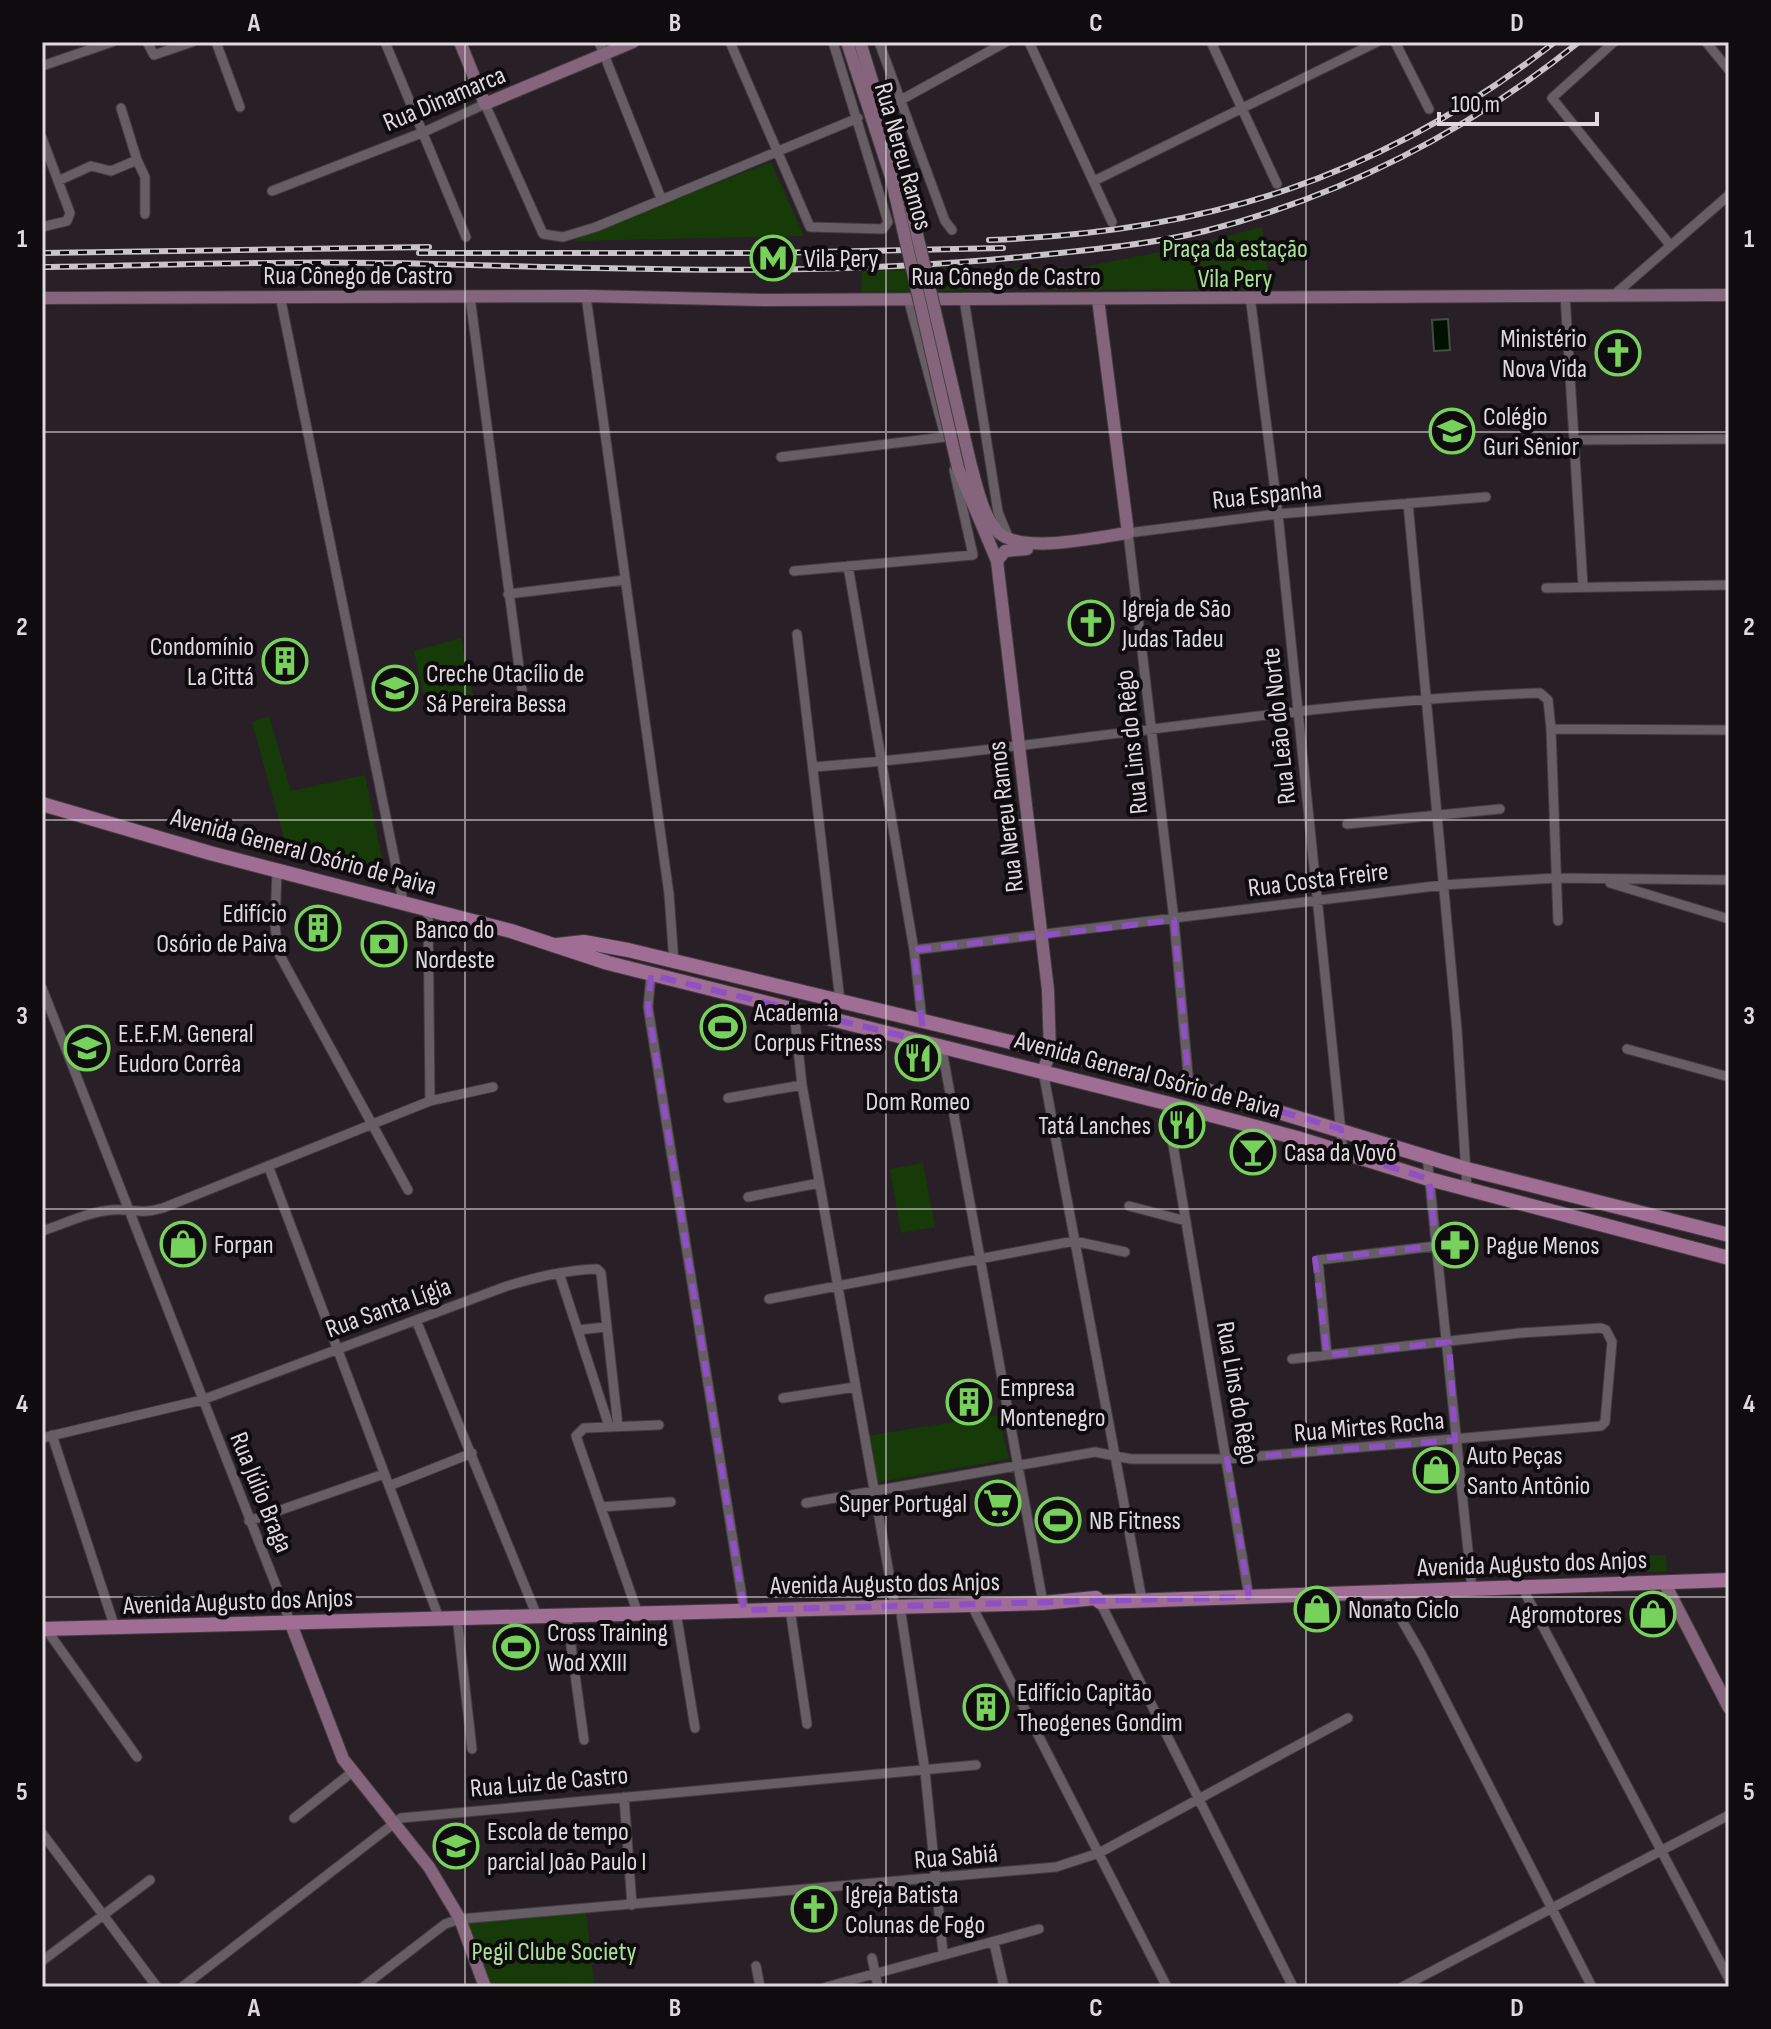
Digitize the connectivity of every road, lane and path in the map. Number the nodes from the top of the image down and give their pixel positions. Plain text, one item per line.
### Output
1 (112, 42) edge
2 (147, 42) edge
3 (192, 42) edge
4 (216, 42) edge
5 (385, 42) edge
6 (460, 42) edge
7 (633, 42) edge
8 (730, 42) edge
9 (833, 42) edge
10 (847, 42) edge
11 (860, 42) edge
12 (879, 42) edge
13 (1006, 42) edge
14 (1029, 42) edge
15 (1211, 42) edge
16 (1377, 42) edge
17 (1395, 42) edge
18 (1614, 42) edge
19 (1706, 42) edge
20 (602, 48) edge
21 (42, 66) edge
22 (1729, 70) edge
23 (899, 101) junction
24 (485, 104) junction
25 (240, 107) dead end
26 (1240, 107) junction
27 (121, 108) dead end
28 (1429, 109) dead end
29 (858, 118) junction
30 (424, 132) junction
31 (42, 138) edge
32 (778, 152) junction
33 (137, 160) junction
34 (58, 181) junction
35 (1094, 181) junction
36 (1277, 184) dead end
37 (272, 191) dead end
38 (1729, 195) edge
39 (661, 198) junction
40 (145, 214) dead end
41 (1112, 222) dead end
42 (42, 227) edge
43 (952, 230) dead end
44 (466, 237) dead end
45 (1670, 245) junction
46 (1565, 295) junction
47 (1614, 295) junction
48 (1729, 295) edge
49 (280, 296) junction
50 (586, 296) junction
51 (1250, 296) junction
52 (470, 297) junction
53 (42, 298) edge
54 (908, 298) junction
55 (964, 299) junction
56 (1098, 299) junction
57 (945, 437) junction
58 (1729, 439) edge
59 (1575, 440) junction
60 (781, 457) dead end
61 (964, 467) junction
62 (1486, 497) dead end
63 (1408, 503) junction
64 (1278, 514) junction
65 (1128, 533) junction
66 (1011, 542) junction
67 (1053, 542) junction
68 (997, 561) junction
69 (848, 566) junction
70 (794, 571) dead end
71 (625, 580) junction
72 (1729, 585) edge
73 (1583, 586) junction
74 (1546, 588) dead end
75 (508, 594) junction
76 (797, 634) dead end
77 (522, 690) dead end
78 (1424, 697) junction
79 (1299, 710) junction
80 (1152, 728) junction
81 (1551, 729) junction
82 (1729, 730) edge
83 (1019, 745) junction
84 (881, 763) junction
85 (814, 767) junction
86 (42, 804) edge
87 (1500, 809) dead end
88 (1435, 813) junction
89 (1347, 824) dead end
90 (277, 870) junction
91 (1555, 878) junction
92 (1598, 879) junction
93 (1729, 880) edge
94 (1443, 885) junction
95 (403, 901) junction
96 (1319, 901) junction
97 (428, 909) junction
98 (1729, 919) edge
99 (1174, 920) junction
100 (1558, 921) dead end
101 (1042, 936) junction
102 (553, 946) junction
103 (914, 950) junction
104 (674, 963) junction
105 (651, 975) junction
106 (42, 988) edge
107 (840, 1001) junction
108 (794, 1011) junction
109 (922, 1020) junction
110 (941, 1044) junction
111 (1627, 1049) dead end
112 (1050, 1053) junction
113 (1043, 1071) junction
114 (1729, 1077) edge
115 (802, 1085) junction
116 (1189, 1085) junction
117 (493, 1087) dead end
118 (728, 1098) dead end
119 (430, 1101) junction
120 (1166, 1103) junction
121 (375, 1125) junction
122 (1341, 1129) junction
123 (1343, 1152) junction
124 (1427, 1156) junction
125 (269, 1168) junction
126 (1467, 1169) junction
127 (1429, 1179) junction
128 (819, 1183) junction
129 (1467, 1189) junction
130 (408, 1190) dead end
131 (1560, 1192) junction
132 (748, 1197) dead end
133 (1129, 1206) dead end
134 (131, 1213) junction
135 (1557, 1213) junction
136 (1186, 1221) junction
137 (42, 1231) edge
138 (1729, 1235) edge
139 (1074, 1241) junction
140 (1436, 1246) junction
141 (1125, 1252) dead end
142 (1729, 1258) edge
143 (979, 1261) junction
144 (559, 1273) junction
145 (837, 1287) junction
146 (769, 1299) dead end
147 (416, 1320) junction
148 (606, 1327) junction
149 (578, 1330) junction
150 (1449, 1342) junction
151 (335, 1349) junction
152 (1327, 1355) junction
153 (1292, 1359) dead end
154 (855, 1387) junction
155 (783, 1398) dead end
156 (202, 1400) junction
157 (659, 1425) dead end
158 (614, 1426) junction
159 (47, 1436) edge
160 (1455, 1440) junction
161 (472, 1453) junction
162 (1113, 1454) junction
163 (1227, 1459) junction
164 (1018, 1466) junction
165 (384, 1474) junction
166 (389, 1486) junction
167 (873, 1491) junction
168 (671, 1502) dead end
169 (806, 1503) dead end
170 (601, 1507) junction
171 (249, 1521) junction
172 (1729, 1580) edge
173 (1664, 1582) junction
174 (1522, 1587) junction
175 (1472, 1589) junction
176 (1386, 1593) junction
177 (1249, 1597) junction
178 (1142, 1600) junction
179 (1100, 1602) junction
180 (1043, 1603) junction
181 (971, 1604) junction
182 (898, 1607) junction
183 (790, 1609) junction
184 (744, 1610) junction
185 (676, 1612) junction
186 (638, 1614) junction
187 (537, 1616) junction
188 (567, 1616) junction
189 (457, 1617) junction
190 (439, 1618) junction
191 (291, 1624) junction
192 (115, 1628) junction
193 (43, 1631) edge
194 (1729, 1708) edge
195 (1348, 1718) dead end
196 (807, 1724) dead end
197 (695, 1728) dead end
198 (584, 1740) dead end
199 (472, 1749) dead end
200 (137, 1757) dead end
201 (976, 1765) dead end
202 (925, 1771) junction
203 (351, 1773) junction
204 (624, 1797) junction
205 (1200, 1797) junction
206 (1729, 1815) edge
207 (294, 1818) dead end
208 (394, 1822) junction
209 (42, 1833) edge
210 (1662, 1850) junction
211 (1099, 1853) junction
212 (150, 1880) dead end
213 (938, 1880) junction
214 (632, 1905) junction
215 (1551, 1907) junction
216 (102, 1914) junction
217 (460, 1919) junction
218 (1039, 1929) dead end
219 (994, 1943) junction
220 (943, 1953) junction
221 (872, 1958) dead end
222 (42, 1961) edge
223 (756, 1966) dead end
224 (876, 1975) junction
225 (1729, 1979) edge
226 (157, 1987) edge
227 (182, 1987) edge
228 (363, 1987) edge
229 (485, 1987) edge
230 (760, 1987) edge
231 (826, 1987) edge
232 (878, 1987) edge
233 (1004, 1987) edge
234 (1167, 1987) edge
235 (1293, 1987) edge
236 (1402, 1987) edge
237 (1592, 1987) edge

1 - 21 street
2 - 3 street
4 - 25 street
5 - 30 street
6 - 24 street
7 - 20 street, Rua Dinamarca
8 - 32 street
9 - 29 street, Rua Nereu Ramos
10 - 61 street, Rua Nereu Ramos, bridge
11 - 61 street, Rua Nereu Ramos, bridge
12 - 23 street, Rua Nereu Ramos
13 - 23 street
14 - 35 street
15 - 26 street
16 - 26 street
17 - 28 street
18 - 45 street
19 - 22 street
20 - 24 street, Rua Dinamarca
20 - 39 street
23 - 43 street, Rua Nereu Ramos
24 - 30 street, Rua Dinamarca
24 - 39 street
26 - 35 street
26 - 36 street
27 - 33 street
29 - 32 street
29 - 32 street, Rua Nereu Ramos
30 - 37 street, Rua Dinamarca
30 - 44 street
31 - 34 street
32 - 39 street
33 - 34 street
33 - 40 street
34 - 42 street
35 - 41 street
38 - 45 street
45 - 47 street
46 - 47 street, Rua Cônego de Castro
46 - 51 street, Rua Cônego de Castro
46 - 59 street
47 - 48 street, Rua Cônego de Castro
49 - 52 street, Rua Cônego de Castro
49 - 53 street, Rua Cônego de Castro
49 - 95 street
50 - 52 street, Rua Cônego de Castro
50 - 54 street, Rua Cônego de Castro
50 - 71 street
51 - 56 street, Rua Cônego de Castro
51 - 64 street, Rua Leão do Norte
52 - 75 street
54 - 55 street, Rua Cônego de Castro
54 - 57 street
55 - 56 street, Rua Cônego de Castro
55 - 66 street
56 - 65 street, Rua Lins do Rêgo
57 - 60 street
57 - 69 street
58 - 59 street
59 - 73 street
61 - 66 street, Rua Nereu Ramos
61 - 68 street, Rua Nereu Ramos
62 - 63 street, Rua Espanha
63 - 64 street, Rua Espanha
63 - 78 street
64 - 65 street, Rua Espanha
64 - 79 street, Rua Leão do Norte
65 - 67 street, Rua Espanha
65 - 80 street, Rua Lins do Rêgo
66 - 67 street, Rua Espanha
67 - 68 street, Rua Espanha
68 - 83 street, Rua Nereu Ramos
69 - 70 street
69 - 84 street
71 - 75 street
71 - 104 street
72 - 73 street
73 - 74 street
75 - 77 street
76 - 85 street
78 - 79 street
78 - 81 street
78 - 88 street
79 - 80 street
79 - 96 street, Rua Leão do Norte
80 - 83 street
80 - 99 street, Rua Lins do Rêgo
81 - 82 street
81 - 91 street
83 - 84 street
83 - 101 street, Rua Nereu Ramos
84 - 85 street
84 - 103 street
85 - 107 street
86 - 90 main road, Avenida General Osório de Paiva
87 - 88 street
88 - 89 street
88 - 94 street
90 - 95 main road, Avenida General Osório de Paiva
90 - 121 street
91 - 92 street, Rua Costa Freire
91 - 94 street, Rua Costa Freire
91 - 100 street
92 - 93 street, Rua Costa Freire
92 - 98 street
94 - 96 street, Rua Costa Freire
94 - 126 street
95 - 97 main road, Avenida General Osório de Paiva
96 - 99 street, Rua Costa Freire
96 - 122 street, Rua Leão do Norte
97 - 102 main road, Avenida General Osório de Paiva
97 - 119 street
99 - 101 street, Rua Costa Freire
99 - 116 street, Rua Lins do Rêgo
101 - 103 street, Rua Costa Freire
101 - 112 street, Rua Nereu Ramos
102 - 104 main road, Avenida General Osório de Paiva
102 - 105 main road, Avenida General Osório de Paiva
103 - 109 street
104 - 107 main road, Avenida General Osório de Paiva
105 - 108 main road, Avenida General Osório de Paiva
105 - 184 street
106 - 134 street, Rua Júlio Braga
107 - 109 main road, Avenida General Osório de Paiva
108 - 110 main road, Avenida General Osório de Paiva
108 - 115 street
109 - 112 main road, Avenida General Osório de Paiva
110 - 113 main road, Avenida General Osório de Paiva
110 - 143 street
111 - 114 street
112 - 113 street, Rua Nereu Ramos
112 - 116 main road, Avenida General Osório de Paiva
113 - 120 main road, Avenida General Osório de Paiva
113 - 139 street
115 - 118 street
115 - 128 street
116 - 122 main road, Avenida General Osório de Paiva
117 - 119 street
119 - 121 street
120 - 123 main road, Avenida General Osório de Paiva
120 - 136 street, Rua Lins do Rêgo
121 - 125 street
121 - 130 street
122 - 123 street, Rua Leão do Norte
122 - 124 main road, Avenida General Osório de Paiva
123 - 127 main road, Avenida General Osório de Paiva
124 - 126 main road, Avenida General Osório de Paiva
124 - 127 street
125 - 134 street
125 - 151 street
126 - 129 street
126 - 131 main road, Avenida General Osório de Paiva
127 - 129 main road, Avenida General Osório de Paiva
127 - 140 street
128 - 132 street
128 - 145 street
129 - 135 main road, Avenida General Osório de Paiva
131 - 135 main road
131 - 138 main road, Avenida General Osório de Paiva
133 - 136 street
134 - 137 street
134 - 156 street, Rua Júlio Braga
135 - 142 main road, Avenida General Osório de Paiva
136 - 163 street, Rua Lins do Rêgo
139 - 141 street
139 - 143 street
139 - 162 street
140 - 150 street
140 - 152 street
143 - 145 street
143 - 164 street
144 - 147 street, Rua Santa Lígia
144 - 148 street, Rua Santa Lígia
144 - 149 street
145 - 146 street
145 - 154 street
147 - 151 street, Rua Santa Lígia
147 - 161 street
148 - 149 street
148 - 158 street, Rua Santa Lígia
149 - 158 street
150 - 152 street
150 - 160 street
150 - 160 street, Rua Mirtes Rocha
151 - 156 street, Rua Santa Lígia
151 - 165 street
152 - 153 street
154 - 155 street
154 - 167 street
156 - 159 street, Rua Santa Lígia
156 - 171 street, Rua Júlio Braga
157 - 158 street
158 - 170 street
159 - 192 street
160 - 163 street, Rua Mirtes Rocha
160 - 175 street
161 - 166 street
161 - 187 street
162 - 163 street, Rua Mirtes Rocha
162 - 164 street, Rua Mirtes Rocha
162 - 178 street
163 - 177 street, Rua Lins do Rêgo
164 - 167 street, Rua Mirtes Rocha
164 - 180 street
165 - 166 street
165 - 171 street
166 - 190 street
167 - 169 street, Rua Mirtes Rocha
167 - 182 street
168 - 170 street
170 - 186 street
171 - 191 street, Rua Júlio Braga
172 - 173 main road, Avenida Augusto dos Anjos
173 - 174 main road, Avenida Augusto dos Anjos
173 - 194 street
174 - 175 main road, Avenida Augusto dos Anjos
174 - 210 street
175 - 176 main road, Avenida Augusto dos Anjos
176 - 177 main road, Avenida Augusto dos Anjos
176 - 215 street
177 - 178 main road, Avenida Augusto dos Anjos
178 - 179 main road, Avenida Augusto dos Anjos
179 - 180 main road, Avenida Augusto dos Anjos
179 - 205 street
180 - 181 main road, Avenida Augusto dos Anjos
181 - 182 main road, Avenida Augusto dos Anjos
181 - 211 street
182 - 183 main road, Avenida Augusto dos Anjos
182 - 202 street
183 - 184 main road, Avenida Augusto dos Anjos
183 - 196 street
184 - 185 main road, Avenida Augusto dos Anjos
185 - 186 main road, Avenida Augusto dos Anjos
185 - 197 street
186 - 188 main road, Avenida Augusto dos Anjos
187 - 188 main road, Avenida Augusto dos Anjos
187 - 189 main road, Avenida Augusto dos Anjos
188 - 198 street
189 - 190 main road, Avenida Augusto dos Anjos
189 - 199 street
190 - 191 main road, Avenida Augusto dos Anjos
191 - 192 main road, Avenida Augusto dos Anjos
191 - 203 street, Rua Júlio Braga
192 - 193 main road, Avenida Augusto dos Anjos
193 - 200 street
195 - 205 street, Rua Sabiá
201 - 202 street, Rua Luiz de Castro
202 - 204 street, Rua Luiz de Castro
202 - 213 street
203 - 207 street
203 - 208 street, Rua Júlio Braga
204 - 208 street, Rua Luiz de Castro
204 - 214 street
205 - 211 street, Rua Sabiá
205 - 235 street
206 - 210 street
208 - 217 street, Rua Júlio Braga
208 - 227 street, Rua Luiz de Castro
209 - 216 street
210 - 215 street
210 - 225 street
211 - 213 street, Rua Sabiá
211 - 234 street
212 - 216 street
213 - 214 street, Rua Sabiá
213 - 220 street
214 - 217 street, Rua Sabiá
215 - 236 street
215 - 237 street
216 - 222 street
216 - 226 street
217 - 228 street, Rua Sabiá
217 - 229 street, Rua Júlio Braga
218 - 219 street
219 - 220 street
219 - 233 street
220 - 224 street
221 - 224 street
223 - 230 street
224 - 231 street
224 - 232 street

